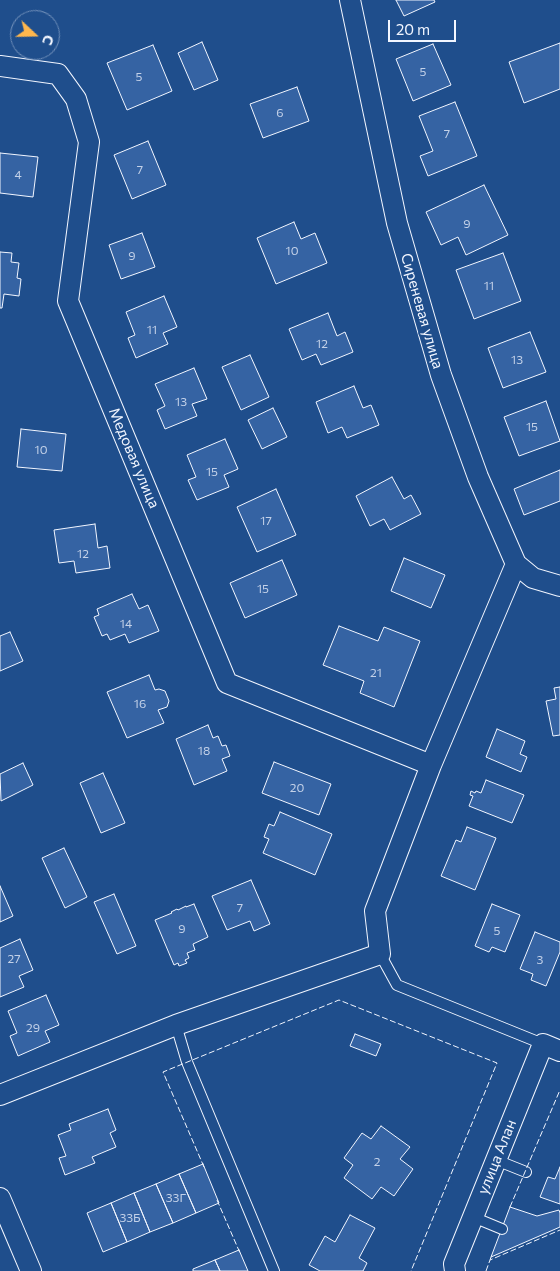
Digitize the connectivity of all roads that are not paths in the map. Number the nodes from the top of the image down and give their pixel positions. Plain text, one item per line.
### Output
1 (350, 0) edge
2 (0, 66) edge
3 (516, 564) junction
4 (560, 586) edge
5 (431, 765) junction
6 (380, 954) junction
7 (176, 1025) junction
8 (552, 1047) edge
9 (0, 1095) edge
10 (496, 1160) junction
11 (526, 1172) dead end
12 (0, 1198) edge
13 (473, 1217) junction
14 (502, 1229) dead end
15 (31, 1271) edge
16 (274, 1271) edge
17 (455, 1271) edge

1 - 3 street, Сиреневая улица
2 - 5 street, Медовая улица
3 - 4 street, Сиреневая улица
3 - 5 street
5 - 6 street
6 - 7 street
6 - 8 lane
7 - 9 street
7 - 16 lane
8 - 10 street, улица Алан
10 - 11 lane
10 - 13 street, улица Алан
12 - 15 street
13 - 14 lane
13 - 17 street, улица Алан

